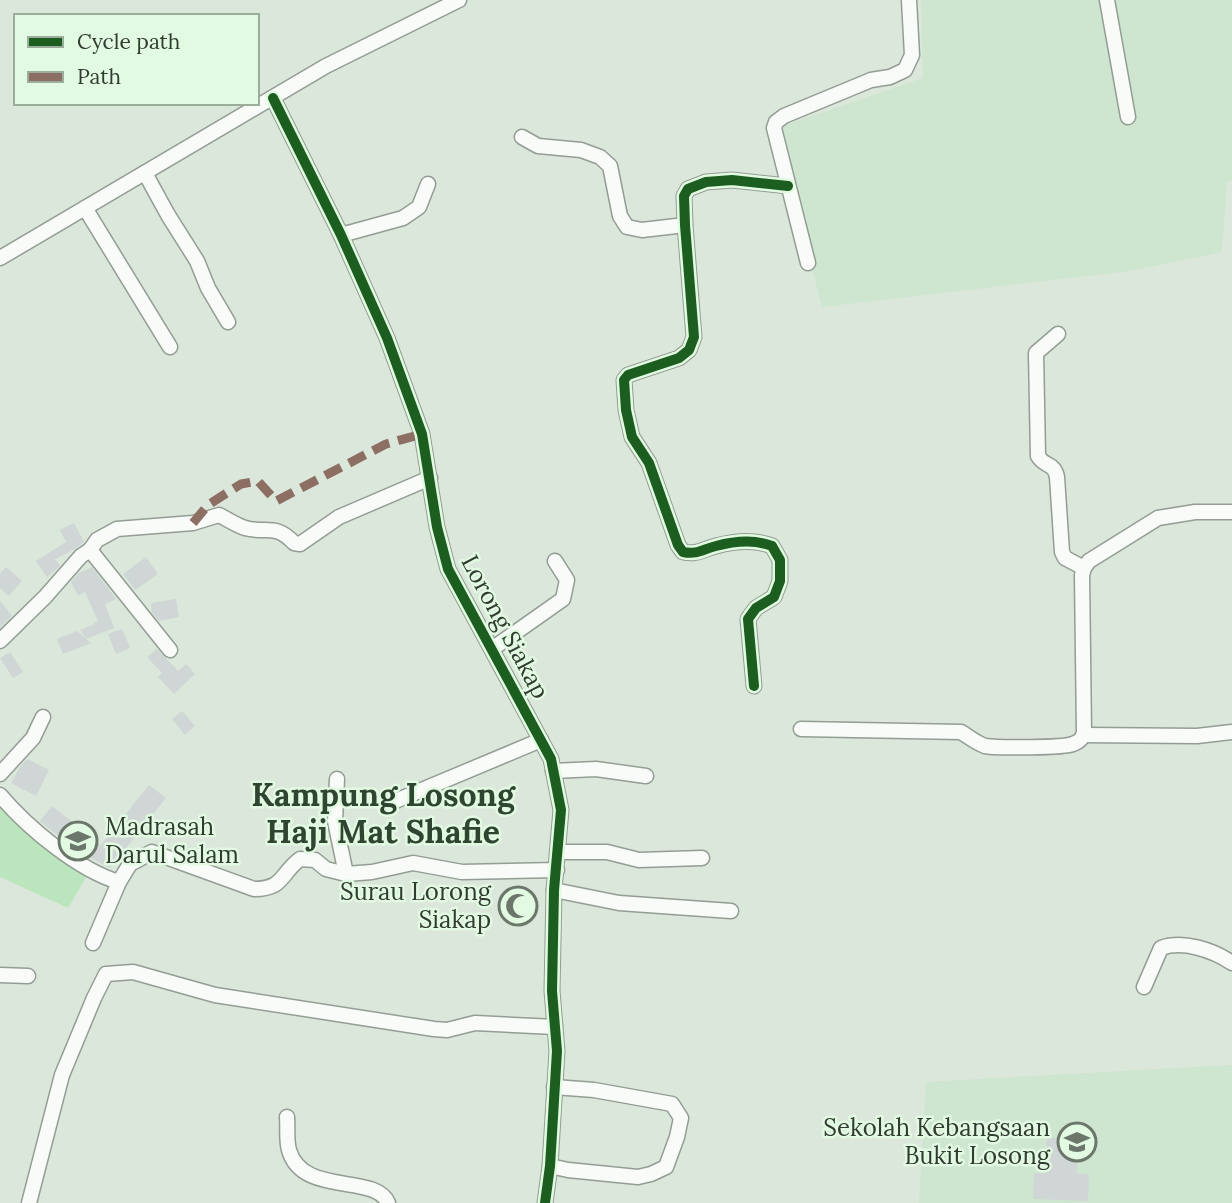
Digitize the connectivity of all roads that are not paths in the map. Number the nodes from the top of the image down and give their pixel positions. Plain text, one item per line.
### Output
1 (459, 0) edge
2 (909, 0) edge
3 (1107, 0) edge
4 (273, 97) junction
5 (1128, 117) dead end
6 (522, 137) dead end
7 (145, 173) junction
8 (428, 184) dead end
9 (788, 186) junction
10 (85, 208) junction
11 (685, 225) junction
12 (341, 234) junction
13 (0, 258) edge
14 (808, 263) dead end
15 (228, 322) dead end
16 (1058, 334) dead end
17 (170, 347) dead end
18 (430, 478) junction
19 (1232, 512) edge
20 (90, 550) junction
21 (555, 561) dead end
22 (1084, 568) junction
23 (0, 641) edge
24 (492, 649) junction
25 (170, 650) dead end
26 (754, 686) dead end
27 (43, 717) dead end
28 (800, 729) dead end
29 (1232, 732) edge
30 (1084, 735) junction
31 (541, 740) junction
32 (553, 771) junction
33 (0, 774) edge
34 (646, 776) dead end
35 (337, 779) dead end
36 (0, 795) edge
37 (393, 802) dead end
38 (558, 852) junction
39 (702, 858) dead end
40 (557, 870) junction
41 (346, 874) junction
42 (118, 882) junction
43 (554, 890) junction
44 (731, 911) dead end
45 (93, 943) dead end
46 (1232, 963) edge
47 (0, 975) edge
48 (28, 976) dead end
49 (1144, 987) dead end
50 (555, 1027) junction
51 (554, 1087) junction
52 (287, 1117) dead end
53 (550, 1166) junction
54 (29, 1203) edge
55 (388, 1203) edge
56 (545, 1203) edge

1 - 4 street
2 - 9 street
3 - 5 street
4 - 7 street
4 - 12 street, Lorong Siakap
6 - 11 street
7 - 10 street
7 - 15 street
8 - 12 street
9 - 11 street
9 - 14 street
10 - 13 street
10 - 17 street
11 - 26 street
12 - 18 street, Lorong Siakap
16 - 22 street
18 - 20 street
18 - 24 street, Lorong Siakap
19 - 22 street
20 - 23 street
20 - 25 street
21 - 24 street
22 - 30 street
24 - 31 street, Lorong Siakap
27 - 33 street
28 - 30 street
29 - 30 street
31 - 32 street, Lorong Siakap
31 - 37 street
32 - 34 street
32 - 38 street, Lorong Siakap
35 - 41 street
36 - 42 street
38 - 39 street
38 - 40 street, Lorong Siakap
40 - 41 street
40 - 43 street, Lorong Siakap
41 - 42 street
42 - 45 street
43 - 44 street
43 - 50 street, Lorong Siakap
46 - 49 street
47 - 48 street
50 - 51 street, Lorong Siakap
50 - 54 street
51 - 53 street, Lorong Siakap
51 - 53 street
52 - 55 street
53 - 56 street, Lorong Siakap

